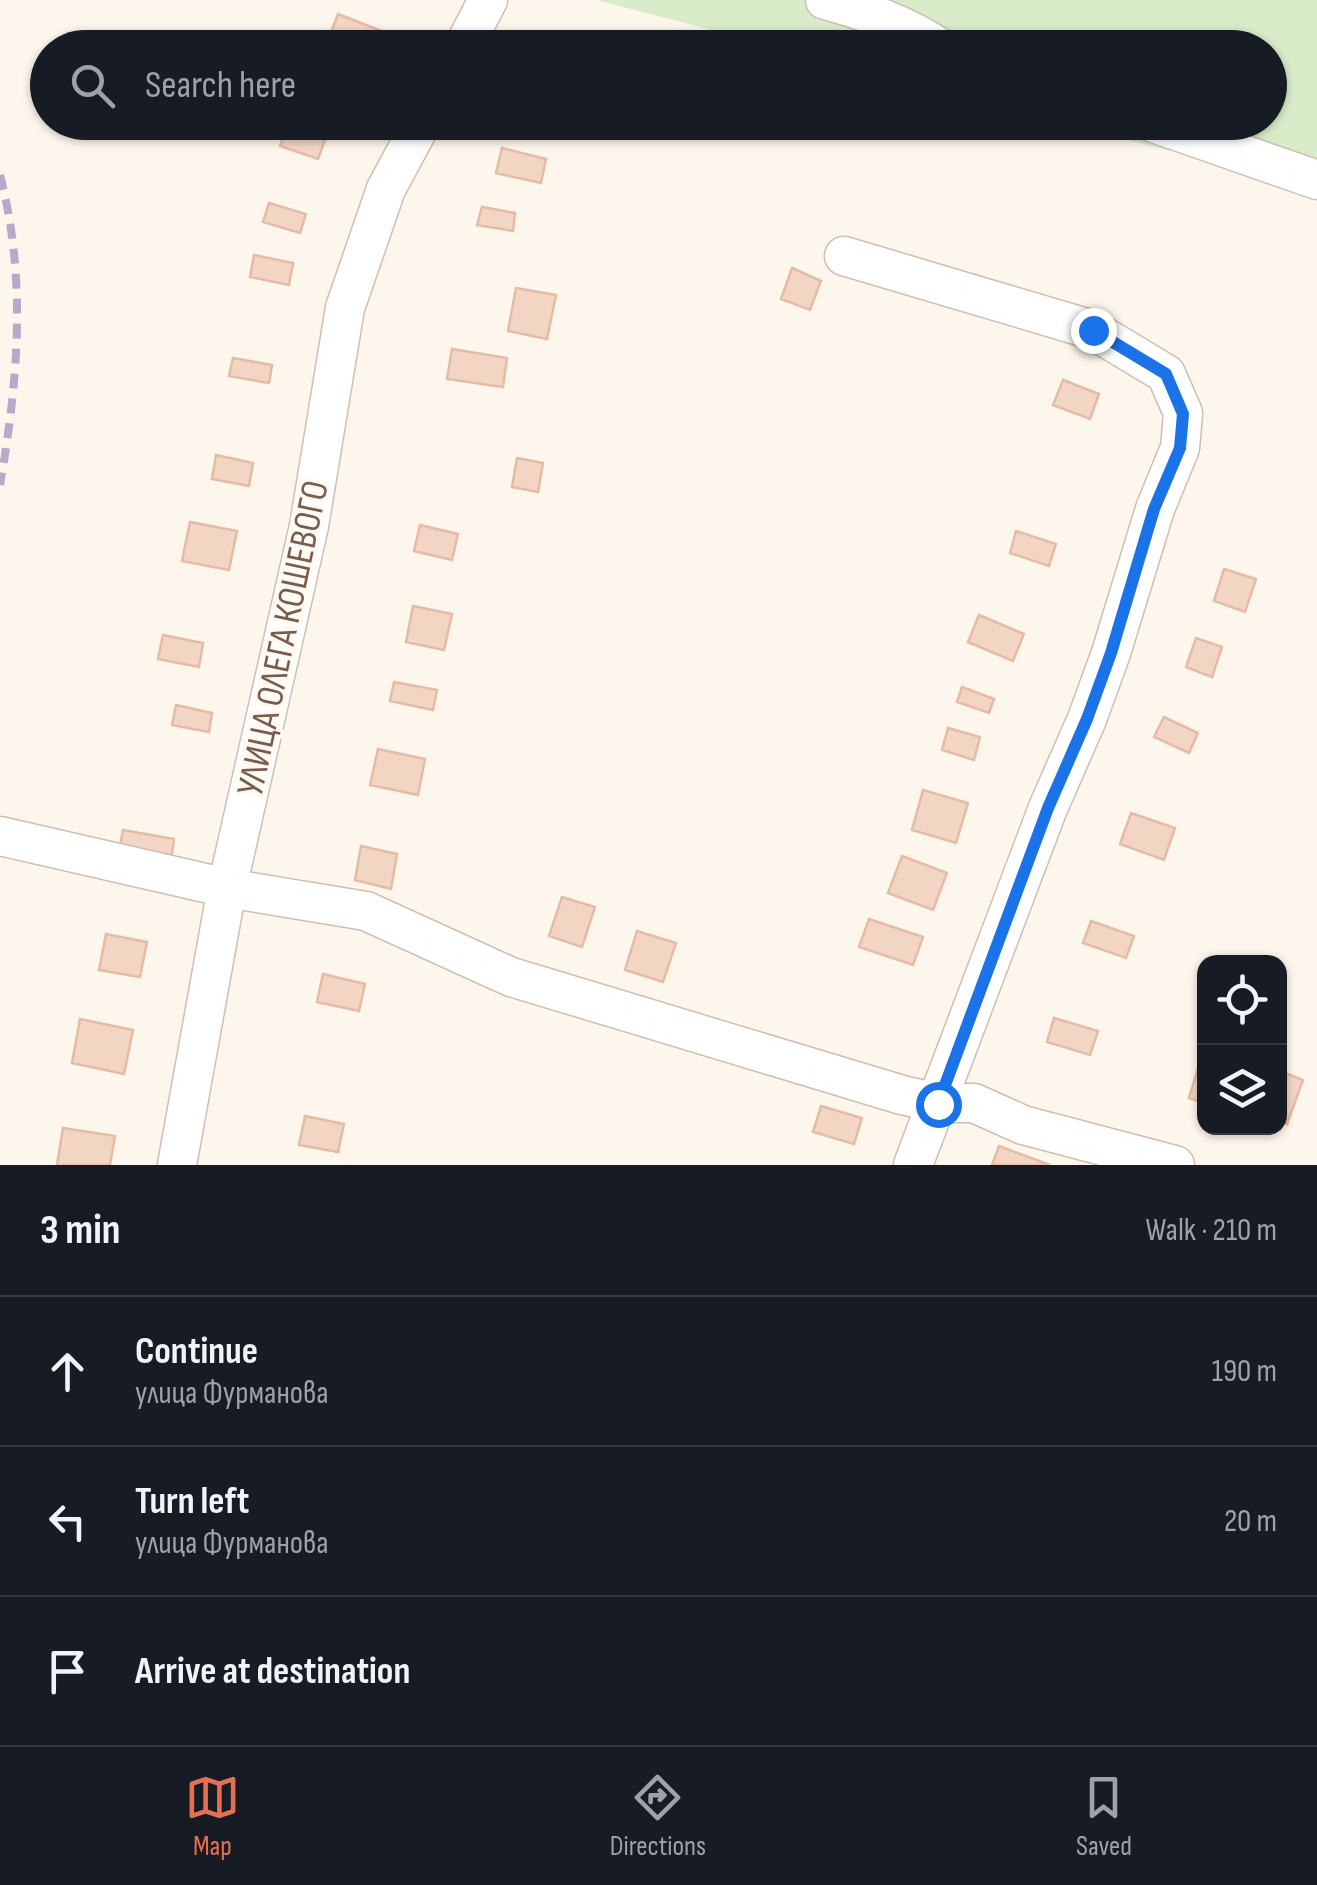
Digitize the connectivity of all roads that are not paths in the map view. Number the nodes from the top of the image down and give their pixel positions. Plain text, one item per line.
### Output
1 (488, 0) edge
2 (825, 0) edge
3 (472, 30) edge
4 (910, 30) edge
5 (412, 140) edge
6 (1203, 140) edge
7 (1317, 180) edge
8 (844, 256) dead end
9 (0, 836) edge
10 (227, 888) junction
11 (938, 1104) junction
12 (176, 1165) edge
13 (913, 1165) edge
14 (1175, 1165) edge

1 - 3 street
2 - 4 street
5 - 10 street, УЛИЦА ОЛЕГА КОШЕВОГО
6 - 7 street
8 - 11 street
9 - 10 street
10 - 11 street
10 - 12 street, УЛИЦА ОЛЕГА КОШЕВОГО
11 - 13 street
11 - 14 street

